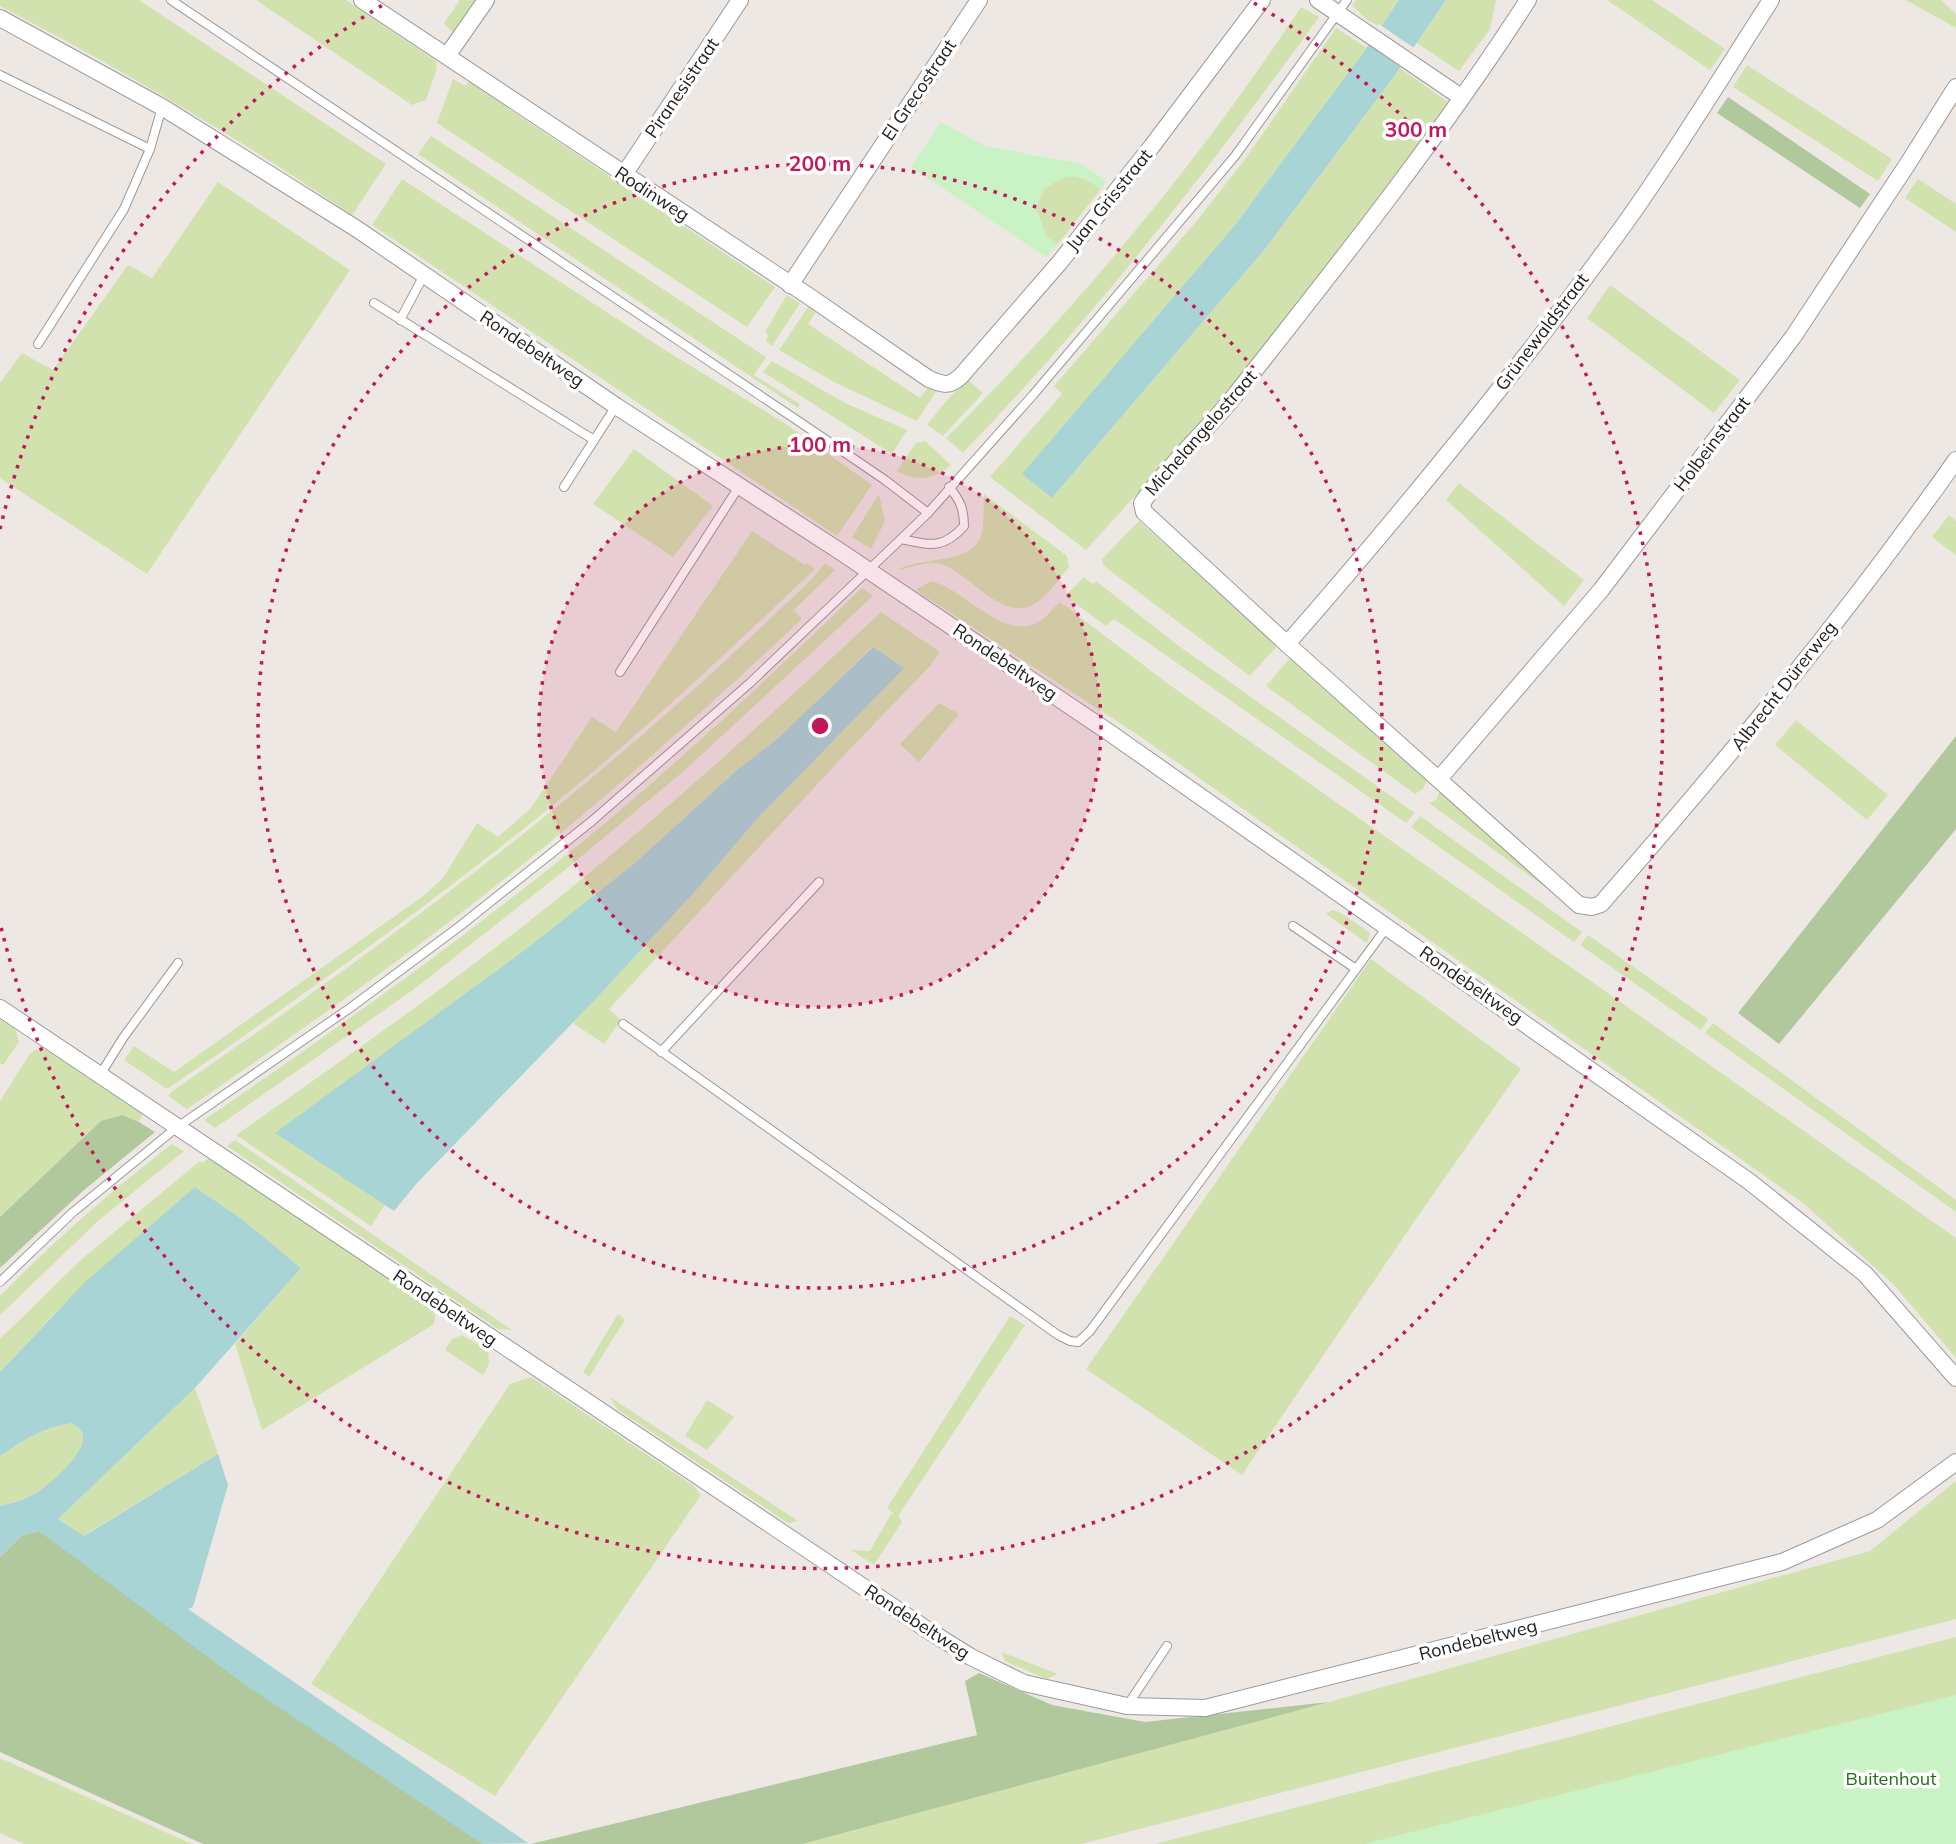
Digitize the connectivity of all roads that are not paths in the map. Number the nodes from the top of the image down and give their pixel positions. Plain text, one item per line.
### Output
1 (171, 0) edge
2 (362, 0) edge
3 (486, 0) edge
4 (740, 0) edge
5 (979, 0) edge
6 (1262, 0) edge
7 (1318, 0) edge
8 (1528, 0) edge
9 (1771, 0) edge
10 (1342, 7) edge
11 (0, 18) edge
12 (447, 56) junction
13 (0, 75) edge
14 (1956, 87) edge
15 (1461, 97) junction
16 (162, 107) junction
17 (150, 149) junction
18 (624, 176) junction
19 (424, 275) junction
20 (790, 285) junction
21 (374, 303) dead end
22 (400, 320) junction
23 (38, 344) dead end
24 (944, 385) joint
25 (616, 406) junction
26 (594, 440) junction
27 (1956, 460) edge
28 (740, 485) junction
29 (564, 487) dead end
30 (949, 488) junction
31 (928, 513) junction
32 (901, 539) junction
33 (867, 570) junction
34 (1287, 644) junction
35 (620, 671) dead end
36 (1439, 779) junction
37 (819, 882) dead end
38 (1601, 904) joint
39 (1293, 926) dead end
40 (1387, 927) junction
41 (178, 962) dead end
42 (1356, 970) junction
43 (0, 1008) edge
44 (623, 1024) dead end
45 (662, 1052) junction
46 (100, 1075) junction
47 (176, 1128) junction
48 (0, 1282) edge
49 (1956, 1378) edge
50 (1956, 1462) edge
51 (1167, 1646) dead end
52 (1127, 1706) junction

1 - 31 lane
2 - 12 street, Rodinweg
3 - 12 street
4 - 18 street, Piranesistraat
5 - 20 street, El Grecostraat
6 - 24 street, Juan Grisstraat
7 - 10 street
8 - 15 street, Michelangelostraat
9 - 34 street, Grünewaldstraat
10 - 15 street
10 - 30 lane
11 - 16 street, Rondebeltweg
12 - 18 street, Rodinweg
13 - 17 lane
14 - 36 street, Holbeinstraat
15 - 34 street, Michelangelostraat
16 - 17 lane
16 - 19 street, Rondebeltweg
17 - 23 lane
18 - 20 street, Rodinweg
19 - 22 lane
19 - 25 street, Rondebeltweg
20 - 24 street, Rodinweg
21 - 22 lane
22 - 26 lane
25 - 26 lane
25 - 28 street, Rondebeltweg
26 - 29 lane
27 - 38 street, Albrecht Dürerweg
28 - 33 street, Rondebeltweg
28 - 35 lane
30 - 31 lane
30 - 32 lane
31 - 32 lane
32 - 33 lane
33 - 40 street, Rondebeltweg
33 - 47 lane
34 - 36 street, Michelangelostraat
36 - 38 street, Michelangelostraat
37 - 45 lane
39 - 42 lane
40 - 42 lane
40 - 49 street, Rondebeltweg
41 - 46 lane
42 - 45 lane
43 - 46 street, Rondebeltweg
44 - 45 lane
46 - 47 street, Rondebeltweg
47 - 48 lane
47 - 52 street, Rondebeltweg
50 - 52 street, Rondebeltweg
51 - 52 lane

